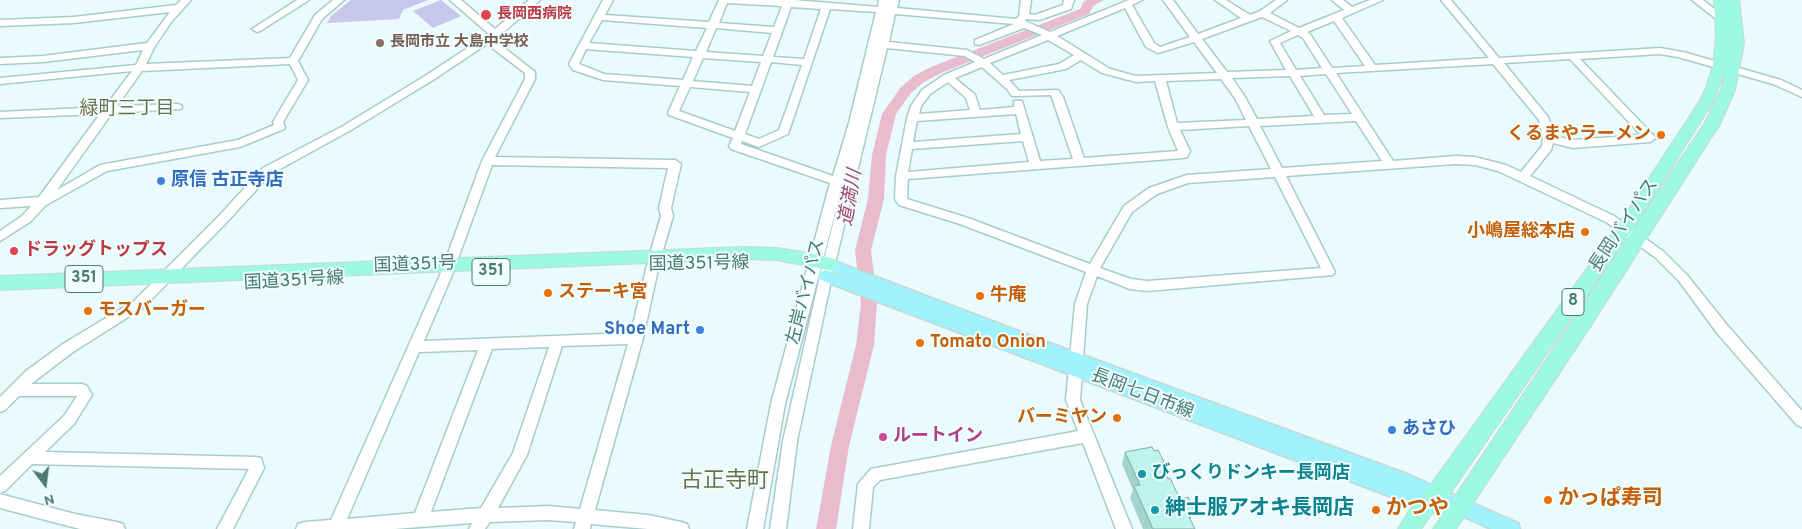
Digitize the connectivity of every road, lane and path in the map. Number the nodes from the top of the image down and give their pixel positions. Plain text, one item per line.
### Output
1 (186, 0) edge
2 (304, 0) edge
3 (339, 0) edge
4 (455, 0) edge
5 (535, 0) edge
6 (608, 0) edge
7 (725, 0) edge
8 (1026, 0) edge
9 (1069, 0) edge
10 (1168, 0) edge
11 (1220, 0) edge
12 (1263, 0) edge
13 (1337, 0) edge
14 (1378, 0) edge
15 (1446, 0) edge
16 (1697, 0) edge
17 (1715, 0) edge
18 (1721, 0) edge
19 (1732, 0) edge
20 (1743, 0) edge
21 (788, 2) edge
22 (1132, 2) edge
23 (1277, 3) edge
24 (888, 5) edge
25 (826, 6) junction
26 (176, 8) junction
27 (1351, 11) junction
28 (1263, 13) junction
29 (1336, 16) junction
30 (599, 17) junction
31 (1248, 18) junction
32 (1723, 20) junction
33 (1023, 21) junction
34 (0, 23) edge
35 (712, 25) junction
36 (257, 29) dead end
37 (778, 30) junction
38 (1300, 31) junction
39 (1046, 34) junction
40 (491, 36) junction
41 (1197, 38) junction
42 (979, 42) dead end
43 (1737, 43) junction
44 (150, 46) junction
45 (583, 46) junction
46 (884, 46) junction
47 (698, 56) junction
48 (1080, 56) junction
49 (1572, 57) junction
50 (767, 60) junction
51 (0, 61) edge
52 (293, 61) junction
53 (807, 62) junction
54 (982, 62) junction
55 (1497, 62) junction
56 (1726, 67) junction
57 (139, 68) junction
58 (1373, 69) junction
59 (1330, 71) junction
60 (1293, 73) junction
61 (1224, 75) junction
62 (948, 77) junction
63 (1001, 78) junction
64 (1160, 79) junction
65 (0, 81) edge
66 (687, 83) junction
67 (755, 89) junction
68 (1016, 94) junction
69 (1802, 94) edge
70 (177, 107) dead end
71 (108, 110) junction
72 (1020, 110) junction
73 (976, 114) junction
74 (0, 115) edge
75 (1359, 117) junction
76 (912, 118) junction
77 (1321, 119) junction
78 (1254, 124) junction
79 (1174, 127) junction
80 (738, 136) junction
81 (1026, 137) junction
82 (1549, 138) junction
83 (908, 146) junction
84 (488, 161) junction
85 (1080, 162) junction
86 (1389, 164) junction
87 (1036, 165) junction
88 (1278, 171) junction
89 (902, 176) junction
90 (1523, 177) junction
91 (832, 180) dead end
92 (42, 202) junction
93 (0, 204) edge
94 (1631, 233) junction
95 (0, 237) edge
96 (654, 261) junction
97 (821, 268) junction
98 (448, 269) junction
99 (1093, 270) junction
100 (161, 282) junction
101 (0, 283) edge
102 (0, 294) edge
103 (636, 338) junction
104 (557, 342) junction
105 (488, 344) junction
106 (414, 347) junction
107 (1075, 364) junction
108 (15, 390) junction
109 (0, 406) edge
110 (1802, 421) edge
111 (1086, 436) junction
112 (29, 458) junction
113 (0, 486) edge
114 (1431, 500) junction
115 (0, 502) edge
116 (1458, 506) junction
117 (484, 515) junction
118 (420, 520) junction
119 (584, 522) edge
120 (336, 528) edge
121 (117, 529) edge
122 (225, 529) edge
123 (304, 529) edge
124 (476, 529) edge
125 (680, 529) edge
126 (755, 529) edge
127 (778, 529) edge
128 (861, 529) edge
129 (1124, 529) edge
130 (1409, 529) edge
131 (1444, 529) edge
132 (1511, 529) edge

1 - 26 street
2 - 36 street
3 - 52 street
4 - 40 street
5 - 40 street
6 - 30 street
7 - 21 street
7 - 35 street
8 - 33 street
9 - 33 street
10 - 41 street
11 - 31 street
12 - 23 street
13 - 27 street
14 - 27 street
15 - 55 street
16 - 32 street
17 - 32 highway
18 - 32 highway, 長岡バイパス / 8
19 - 43 highway, 長岡バイパス / 8
20 - 43 highway
21 - 25 street
21 - 37 street
22 - 39 street
22 - 41 street
23 - 28 street
24 - 25 street
24 - 33 street
24 - 46 street, 左岸バイパス
24 - 97 street, 左岸バイパス
25 - 53 street
26 - 34 street
26 - 44 street
27 - 29 street
28 - 31 street
28 - 38 street
29 - 38 street
29 - 58 street
30 - 35 street
30 - 45 street
31 - 41 street
32 - 56 highway, 長岡バイパス / 8
33 - 39 street
33 - 42 street
35 - 37 street
35 - 47 street
37 - 50 street
38 - 59 street
38 - 60 street
39 - 48 street
39 - 54 street
40 - 84 street
40 - 100 street
41 - 61 street
43 - 56 highway, 長岡バイパス / 8
44 - 51 street
44 - 57 street
45 - 47 street
45 - 66 street
46 - 54 street
46 - 97 street, 左岸バイパス
47 - 50 street
47 - 66 street
48 - 63 street
48 - 64 street
49 - 55 street
49 - 56 street
49 - 82 street
50 - 53 street
50 - 67 street
52 - 57 street
52 - 92 street
53 - 80 street
54 - 62 street
54 - 63 street
55 - 58 street
55 - 82 street
56 - 69 street
56 - 94 highway, 長岡バイパス / 8
57 - 65 street
57 - 71 street
58 - 59 street
59 - 60 street
59 - 75 street
60 - 61 street
60 - 77 street
61 - 64 street
61 - 78 street
62 - 73 street
62 - 76 street
63 - 68 street
64 - 79 street
66 - 67 street
66 - 80 street
67 - 80 street
68 - 72 street
68 - 85 street
70 - 71 street
71 - 74 street
71 - 92 street
72 - 73 street
72 - 81 street
73 - 76 street
75 - 77 street
75 - 86 street
76 - 83 street
77 - 78 street
78 - 79 street
78 - 88 street
79 - 85 street
80 - 91 street
81 - 83 street
81 - 87 street
82 - 90 street
83 - 89 street
84 - 96 street
84 - 98 street
85 - 87 street
86 - 88 street
86 - 90 street
87 - 89 street
88 - 99 street
88 - 99 street
89 - 99 street
90 - 94 street
92 - 93 street
92 - 95 street
94 - 110 street
94 - 114 highway, 長岡バイパス / 8
94 - 116 highway, 長岡バイパス / 8
96 - 97 highway, 国道351号線 / 351
96 - 98 highway, 国道351号線 / 351
96 - 103 street
97 - 107 main road, 長岡七日市線
97 - 126 street, 左岸バイパス
97 - 127 street, 左岸バイパス
98 - 100 highway, 国道351号線 / 351
98 - 106 street
99 - 107 street
100 - 101 highway, 351
100 - 102 highway, 国道351号線 / 351
100 - 108 street
103 - 104 street
103 - 119 street
104 - 105 street
104 - 117 street
105 - 106 street
105 - 118 street
106 - 120 street
107 - 111 street
107 - 114 main road, 長岡七日市線
108 - 109 street
108 - 112 street
111 - 128 street
111 - 129 street
112 - 113 street
112 - 122 street
114 - 116 main road, 長岡七日市線
114 - 130 highway, 長岡バイパス / 8
115 - 121 street
116 - 131 highway, 長岡バイパス / 8
116 - 132 main road, 長岡七日市線
117 - 118 street
117 - 119 street
117 - 124 street
118 - 120 street
119 - 125 street
120 - 123 street

